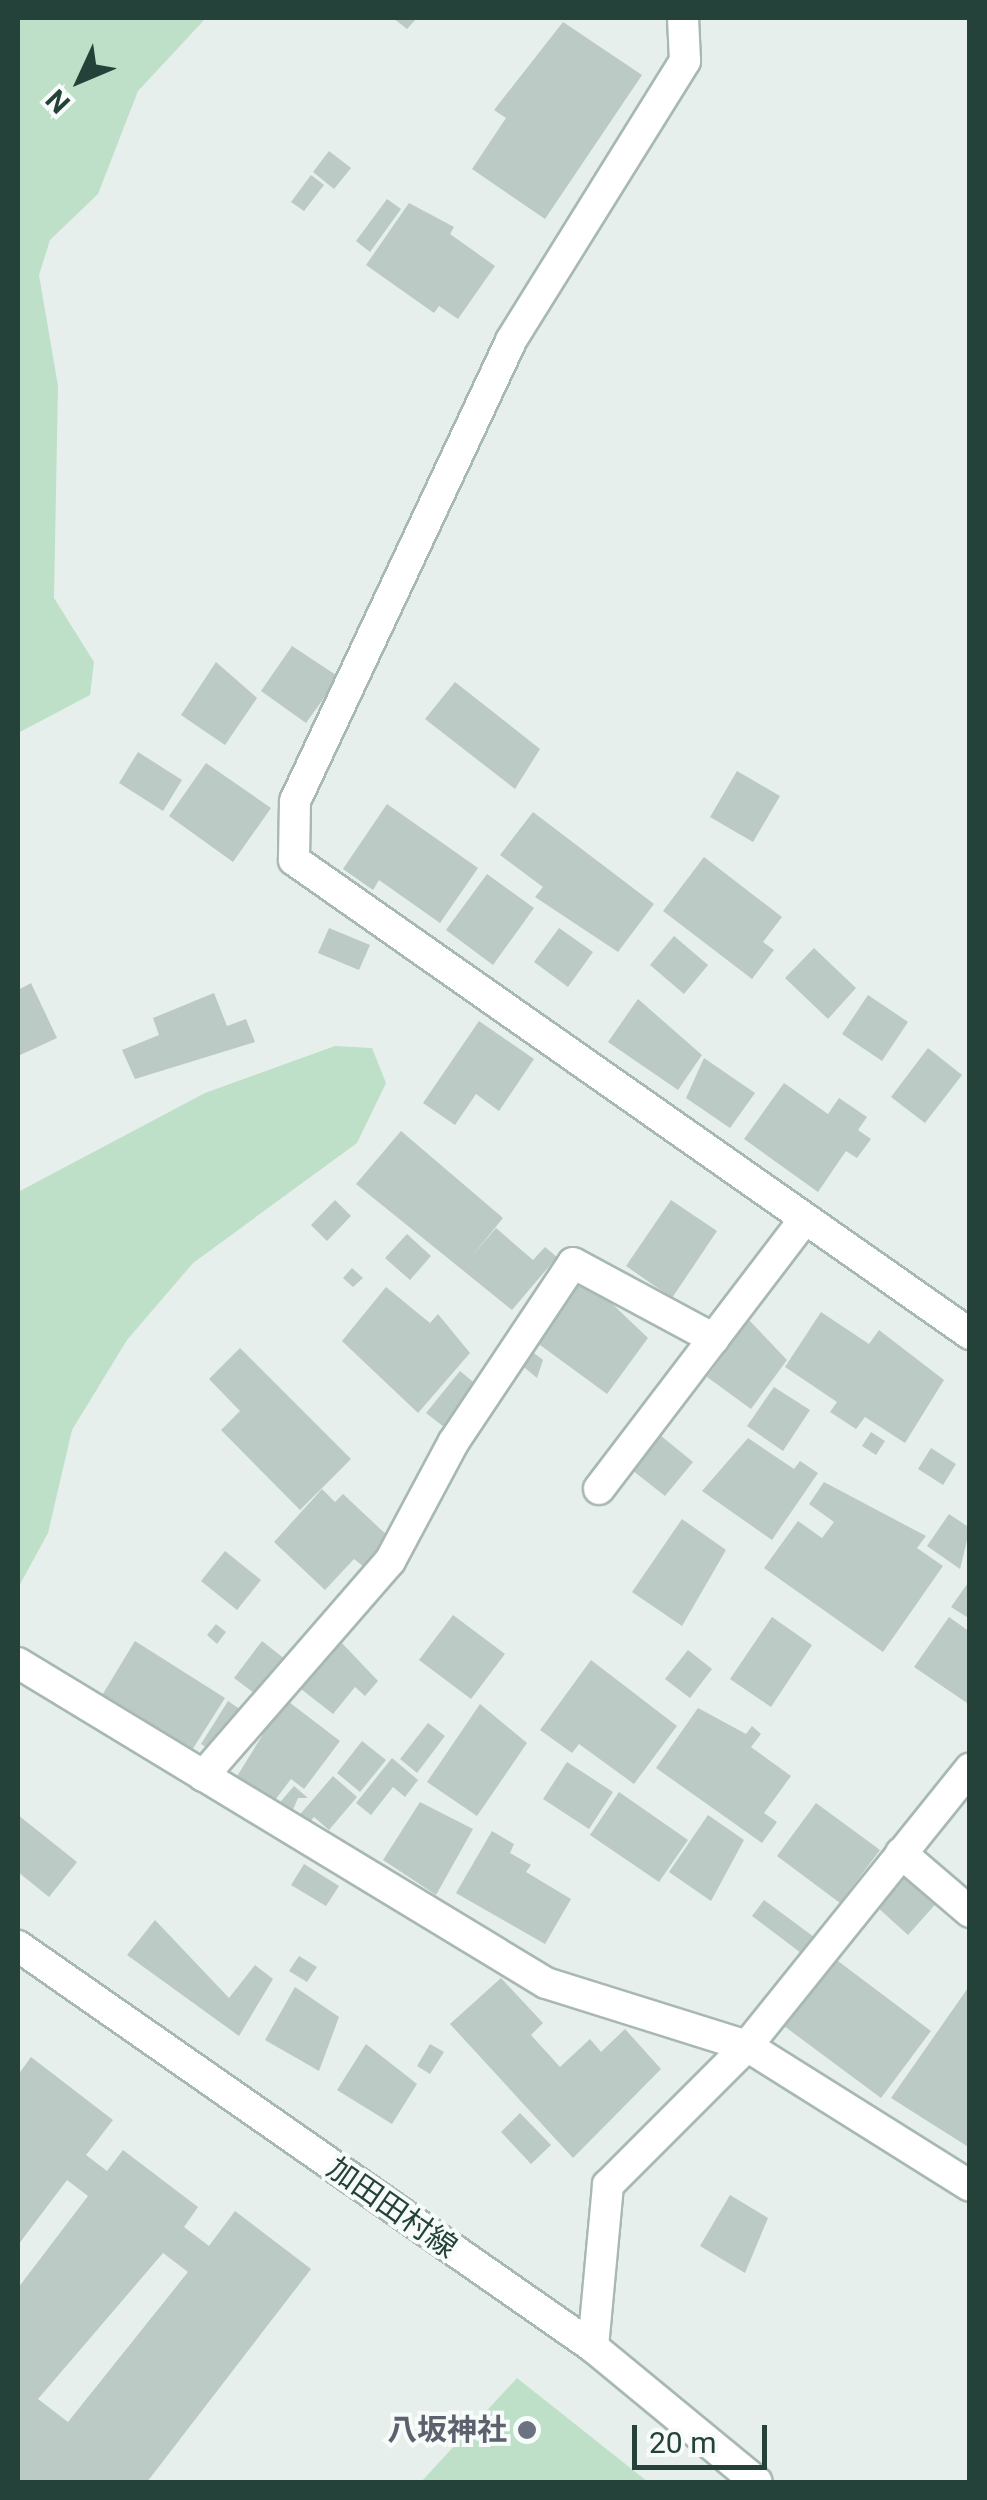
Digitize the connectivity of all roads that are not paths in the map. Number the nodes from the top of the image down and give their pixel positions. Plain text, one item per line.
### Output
1 (684, 18) edge
2 (802, 1223) junction
3 (970, 1334) edge
4 (714, 1339) junction
5 (600, 1490) dead end
6 (18, 1664) edge
7 (970, 1769) edge
8 (203, 1776) junction
9 (901, 1853) junction
10 (970, 1912) edge
11 (18, 1946) edge
12 (747, 2046) junction
13 (970, 2186) edge
14 (593, 2347) junction
15 (757, 2482) edge

1 - 2 street
2 - 3 street
2 - 4 street
4 - 5 street
4 - 8 street
6 - 8 street
7 - 9 street
8 - 12 street
9 - 10 street
9 - 12 street
11 - 14 street, 加田田村線
12 - 13 street
12 - 14 street
14 - 15 street, 加田田村線

